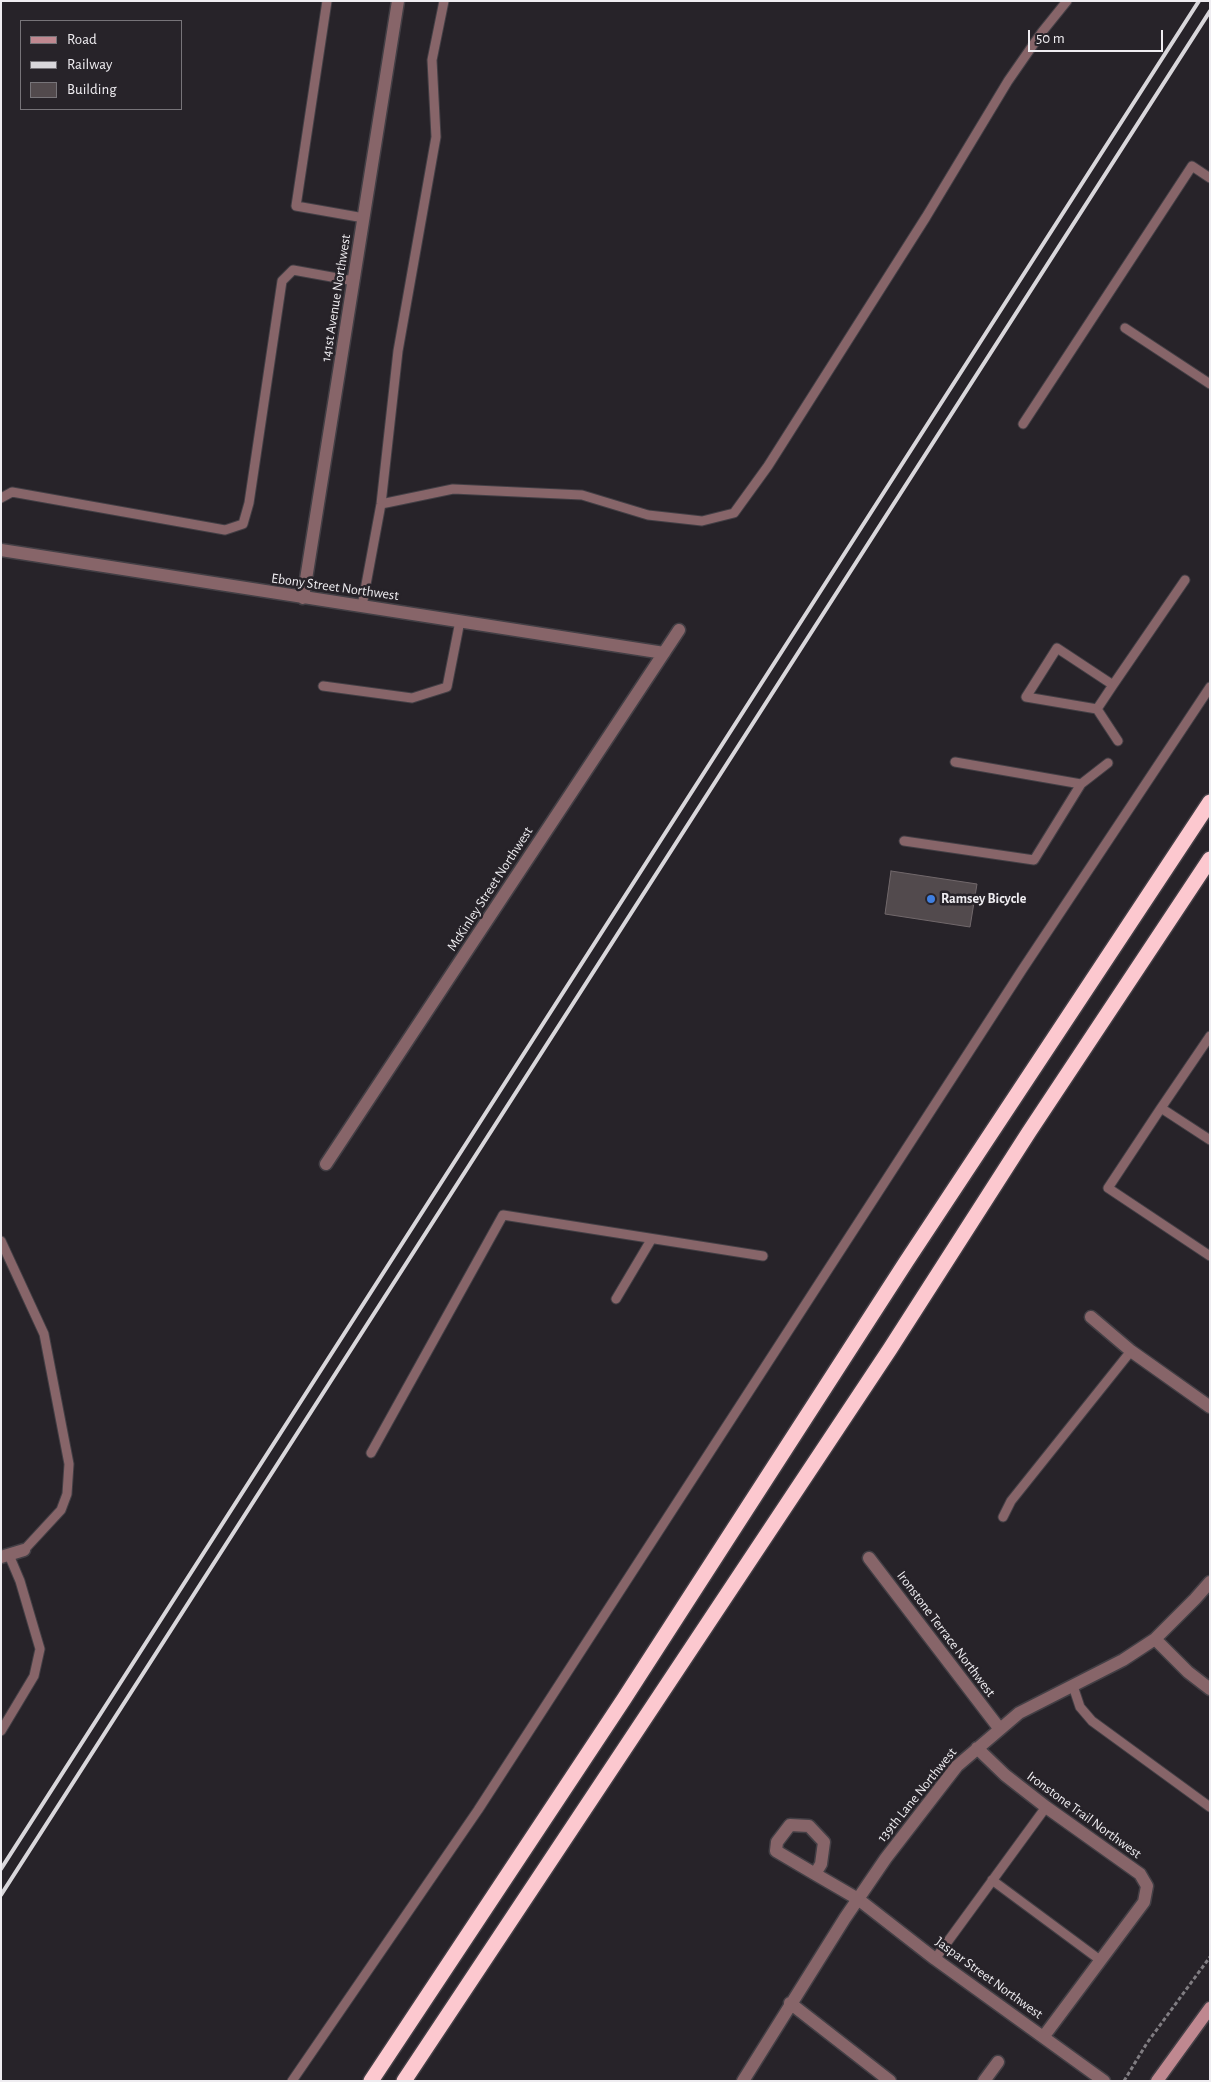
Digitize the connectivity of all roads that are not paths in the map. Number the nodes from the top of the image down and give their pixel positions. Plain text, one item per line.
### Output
1 (327, 1) edge
2 (398, 1) edge
3 (444, 1) edge
4 (1067, 1) edge
5 (1210, 178) edge
6 (364, 218) junction
7 (354, 281) junction
8 (1125, 328) dead end
9 (1210, 384) edge
10 (1023, 424) dead end
11 (1, 498) edge
12 (381, 504) junction
13 (1, 550) edge
14 (1185, 580) dead end
15 (303, 598) junction
16 (362, 606) junction
17 (460, 621) junction
18 (679, 630) dead end
19 (664, 653) junction
20 (1113, 685) junction
21 (323, 686) dead end
22 (1210, 687) edge
23 (1097, 709) junction
24 (1118, 741) dead end
25 (955, 762) dead end
26 (1108, 763) dead end
27 (1081, 784) junction
28 (1210, 802) edge
29 (904, 841) dead end
30 (1210, 859) edge
31 (1210, 1036) edge
32 (1161, 1108) junction
33 (1210, 1140) edge
34 (326, 1164) dead end
35 (651, 1240) junction
36 (1, 1241) edge
37 (763, 1256) dead end
38 (1210, 1256) edge
39 (616, 1299) dead end
40 (1091, 1317) dead end
41 (1131, 1351) junction
42 (1210, 1407) edge
43 (371, 1453) dead end
44 (1003, 1517) dead end
45 (24, 1550) joint
46 (5, 1556) edge
47 (869, 1558) dead end
48 (1210, 1582) edge
49 (1155, 1638) junction
50 (1073, 1686) junction
51 (1210, 1690) edge
52 (999, 1728) junction
53 (1, 1731) edge
54 (977, 1748) junction
55 (1046, 1807) junction
56 (1210, 1807) edge
57 (815, 1874) dead end
58 (992, 1880) junction
59 (858, 1899) junction
60 (935, 1958) junction
61 (1100, 1960) junction
62 (790, 2003) junction
63 (1210, 2008) edge
64 (1044, 2036) junction
65 (998, 2062) dead end
66 (406, 2078) edge
67 (292, 2081) edge
68 (371, 2081) edge
69 (743, 2081) edge
70 (890, 2081) edge
71 (984, 2081) edge
72 (1104, 2081) edge
73 (1157, 2081) edge

1 - 6 lane
2 - 6 street, 141st Avenue Northwest
3 - 12 lane
4 - 12 lane
5 - 10 lane
6 - 7 street, 141st Avenue Northwest
7 - 11 lane
7 - 15 street, 141st Avenue Northwest
8 - 9 lane
12 - 16 lane
13 - 15 street, Ebony Street Northwest
14 - 20 lane
15 - 16 street, Ebony Street Northwest
16 - 17 street, Ebony Street Northwest
17 - 19 street, Ebony Street Northwest
17 - 21 lane
18 - 19 street, McKinley Street Northwest
19 - 34 street, McKinley Street Northwest
20 - 23 lane
20 - 23 lane
22 - 67 lane
23 - 24 lane
25 - 27 lane
26 - 27 lane
27 - 29 lane
28 - 68 highway
30 - 66 highway
31 - 32 lane
32 - 33 lane
32 - 38 lane
35 - 37 lane
35 - 39 lane
35 - 43 lane
36 - 45 lane
40 - 41 street
41 - 42 street
41 - 44 lane
45 - 46 street
46 - 53 lane
47 - 52 street, Ironstone Terrace Northwest
48 - 49 street, 139th Lane Northwest
49 - 50 street, 139th Lane Northwest
49 - 51 street
50 - 52 street, 139th Lane Northwest
50 - 56 lane
52 - 54 street, 139th Lane Northwest
54 - 55 street, Ironstone Trail Northwest
54 - 59 street, 139th Lane Northwest
55 - 58 lane
55 - 61 street, Ironstone Trail Northwest
57 - 59 street, Jaspar Street Northwest
58 - 60 lane
58 - 61 lane
59 - 60 street, Jaspar Street Northwest
59 - 62 street, 139th Lane Northwest
60 - 64 street, Jaspar Street Northwest
61 - 64 street, Ironstone Trail Northwest
62 - 69 street, 139th Lane Northwest
62 - 70 street
63 - 73 street
64 - 72 street, Jaspar Street Northwest
65 - 71 street

